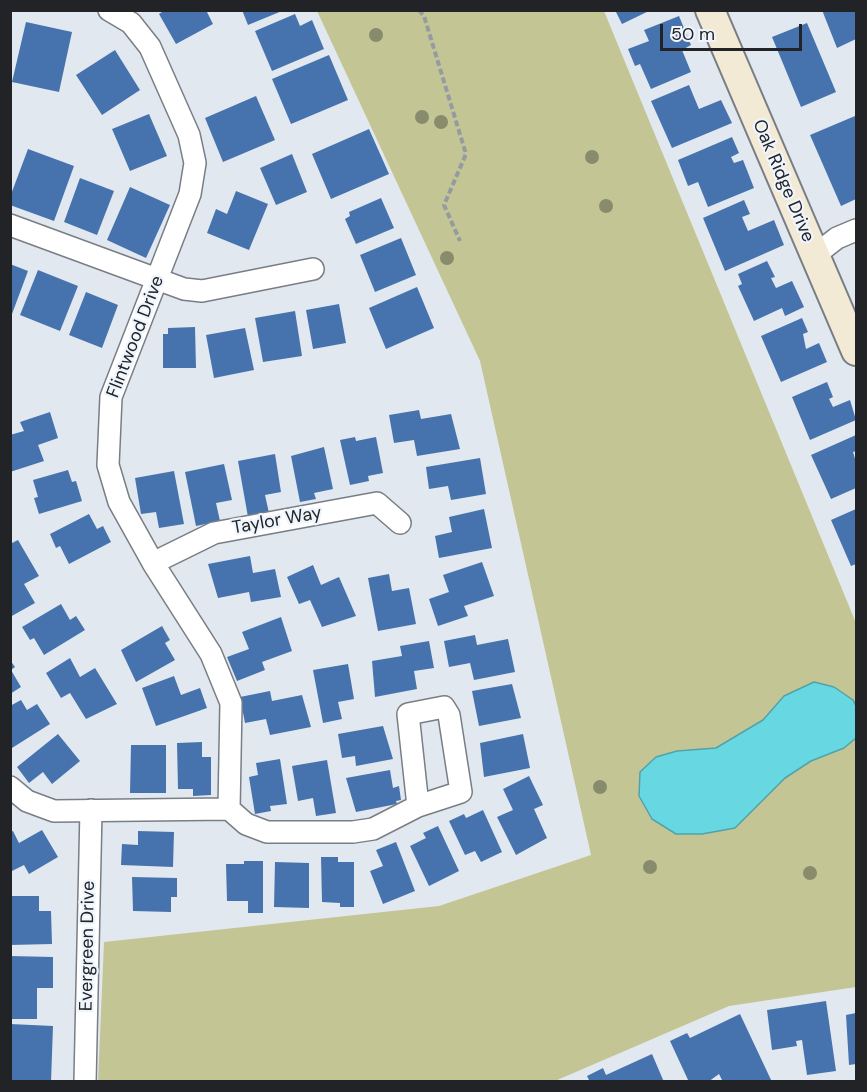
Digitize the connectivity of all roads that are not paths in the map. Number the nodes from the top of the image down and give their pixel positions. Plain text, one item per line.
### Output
1 (109, 10) edge
2 (711, 11) edge
3 (10, 225) edge
4 (856, 230) edge
5 (815, 255) junction
6 (314, 269) dead end
7 (158, 281) junction
8 (856, 351) edge
9 (400, 523) dead end
10 (153, 563) junction
11 (10, 787) edge
12 (418, 806) dead end
13 (229, 809) junction
14 (91, 810) junction
15 (85, 1082) edge

1 - 7 street, Flintwood Drive
2 - 5 street, Oak Ridge Drive
3 - 7 street
4 - 5 street
5 - 8 street, Oak Ridge Drive
6 - 7 street
7 - 10 street, Flintwood Drive
9 - 10 street, Taylor Way
10 - 13 street, Flintwood Drive
11 - 14 street
12 - 13 street
13 - 14 street
14 - 15 street, Evergreen Drive

